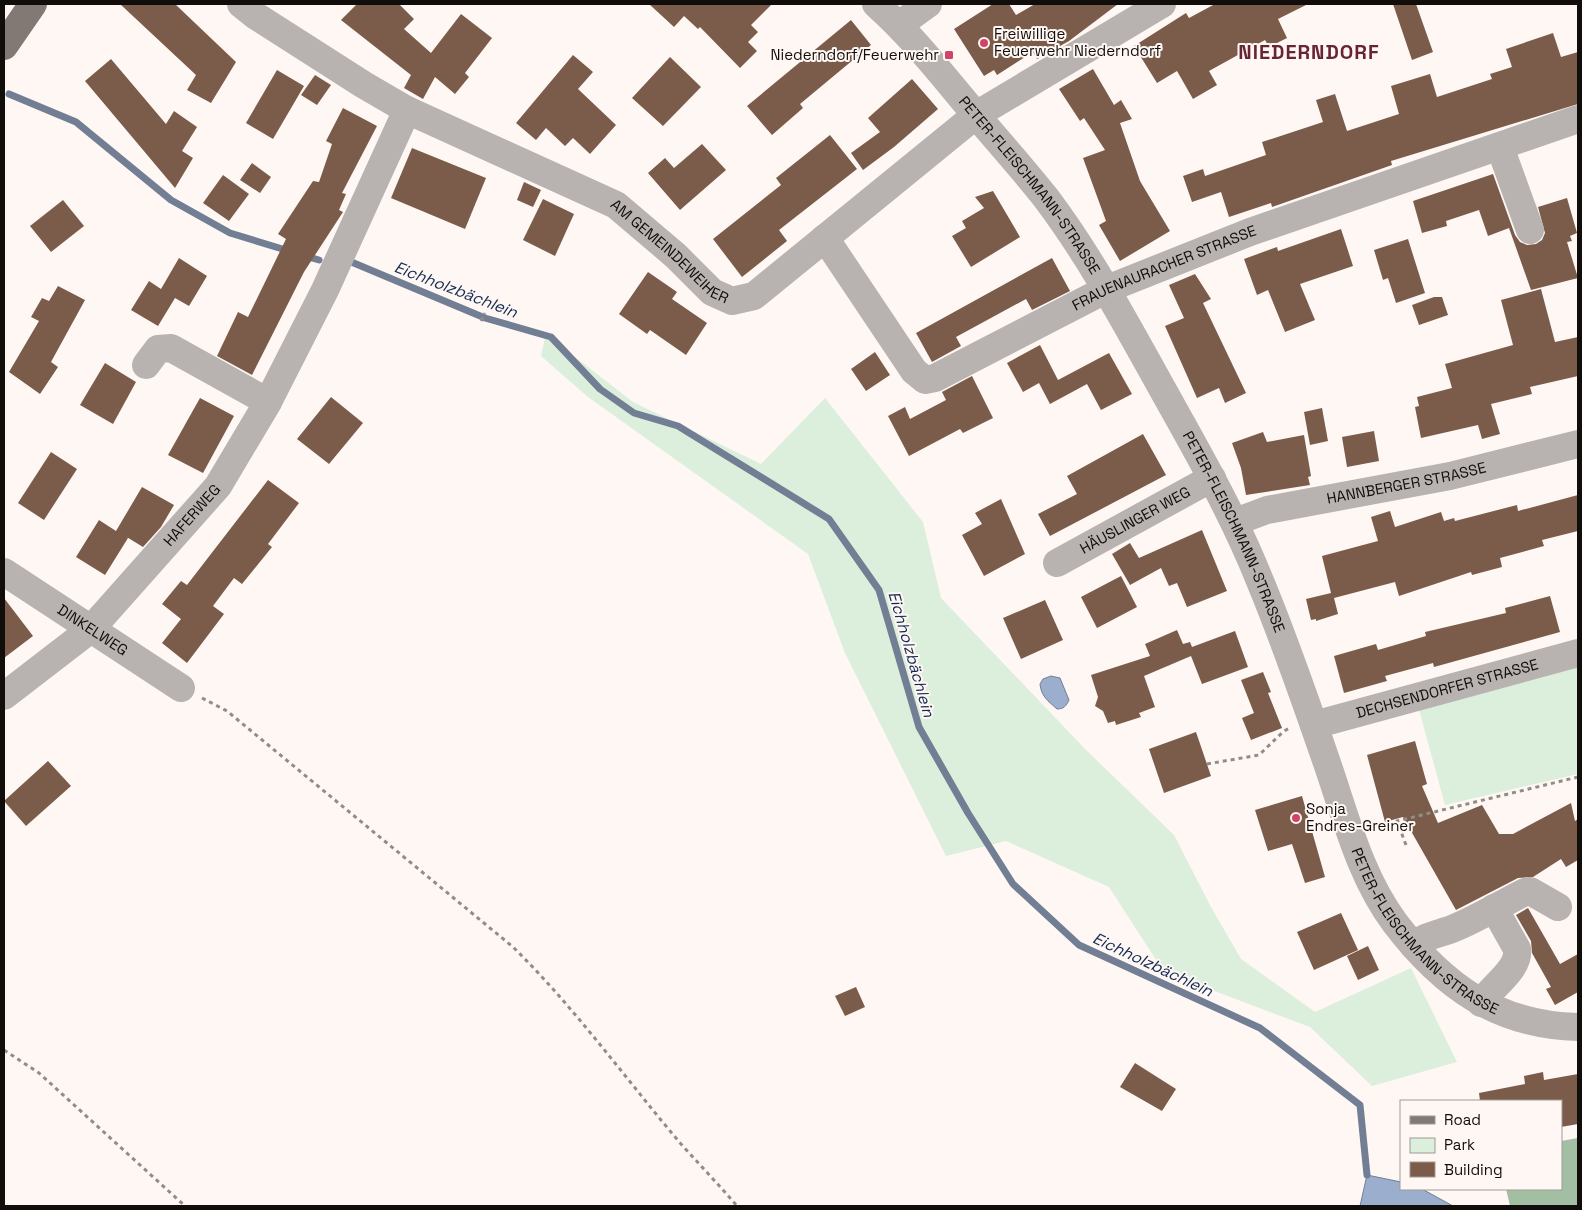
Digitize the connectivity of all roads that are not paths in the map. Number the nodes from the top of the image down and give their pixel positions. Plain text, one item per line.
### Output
1 (33, 4) edge
2 (240, 4) edge
3 (876, 4) edge
4 (928, 4) edge
5 (1162, 4) edge
6 (899, 25) junction
7 (4, 46) edge
8 (407, 110) junction
9 (976, 115) junction
10 (1578, 119) edge
11 (1500, 147) junction
12 (1530, 230) dead end
13 (825, 238) junction
14 (1107, 289) junction
15 (146, 365) dead end
16 (268, 402) junction
17 (1578, 444) edge
18 (1212, 478) junction
19 (1235, 522) junction
20 (1057, 563) dead end
21 (4, 572) edge
22 (90, 629) junction
23 (1578, 653) edge
24 (181, 688) road end
25 (4, 696) edge
26 (1313, 722) junction
27 (1494, 908) junction
28 (1558, 908) dead end
29 (1413, 944) junction
30 (1481, 1003) junction
31 (1578, 1027) edge

1 - 7 main road
2 - 8 street, AM GEMEINDEWEIHER
3 - 6 street, PETER-FLEISCHMANN-STRASSE
4 - 6 street
5 - 9 street, AM GEMEINDEWEIHER
6 - 9 street, PETER-FLEISCHMANN-STRASSE
8 - 13 street, AM GEMEINDEWEIHER
8 - 16 street, HAFERWEG
9 - 13 street, AM GEMEINDEWEIHER
9 - 14 street, PETER-FLEISCHMANN-STRASSE
10 - 11 street, FRAUENAURACHER STRASSE
11 - 12 street
11 - 14 street, FRAUENAURACHER STRASSE
13 - 14 street, FRAUENAURACHER STRASSE
14 - 18 street, PETER-FLEISCHMANN-STRASSE
15 - 16 street
16 - 22 street, HAFERWEG
17 - 19 street, HANNBERGER STRASSE
18 - 19 street, PETER-FLEISCHMANN-STRASSE
18 - 20 street, HÄUSLINGER WEG
19 - 26 street, PETER-FLEISCHMANN-STRASSE
21 - 22 street, DINKELWEG
22 - 24 street, DINKELWEG
22 - 25 street, HAFERWEG
23 - 26 street, DECHSENDORFER STRASSE
26 - 29 street, PETER-FLEISCHMANN-STRASSE
27 - 28 street
27 - 29 street
27 - 30 street
29 - 30 street, PETER-FLEISCHMANN-STRASSE
30 - 31 street, PETER-FLEISCHMANN-STRASSE

